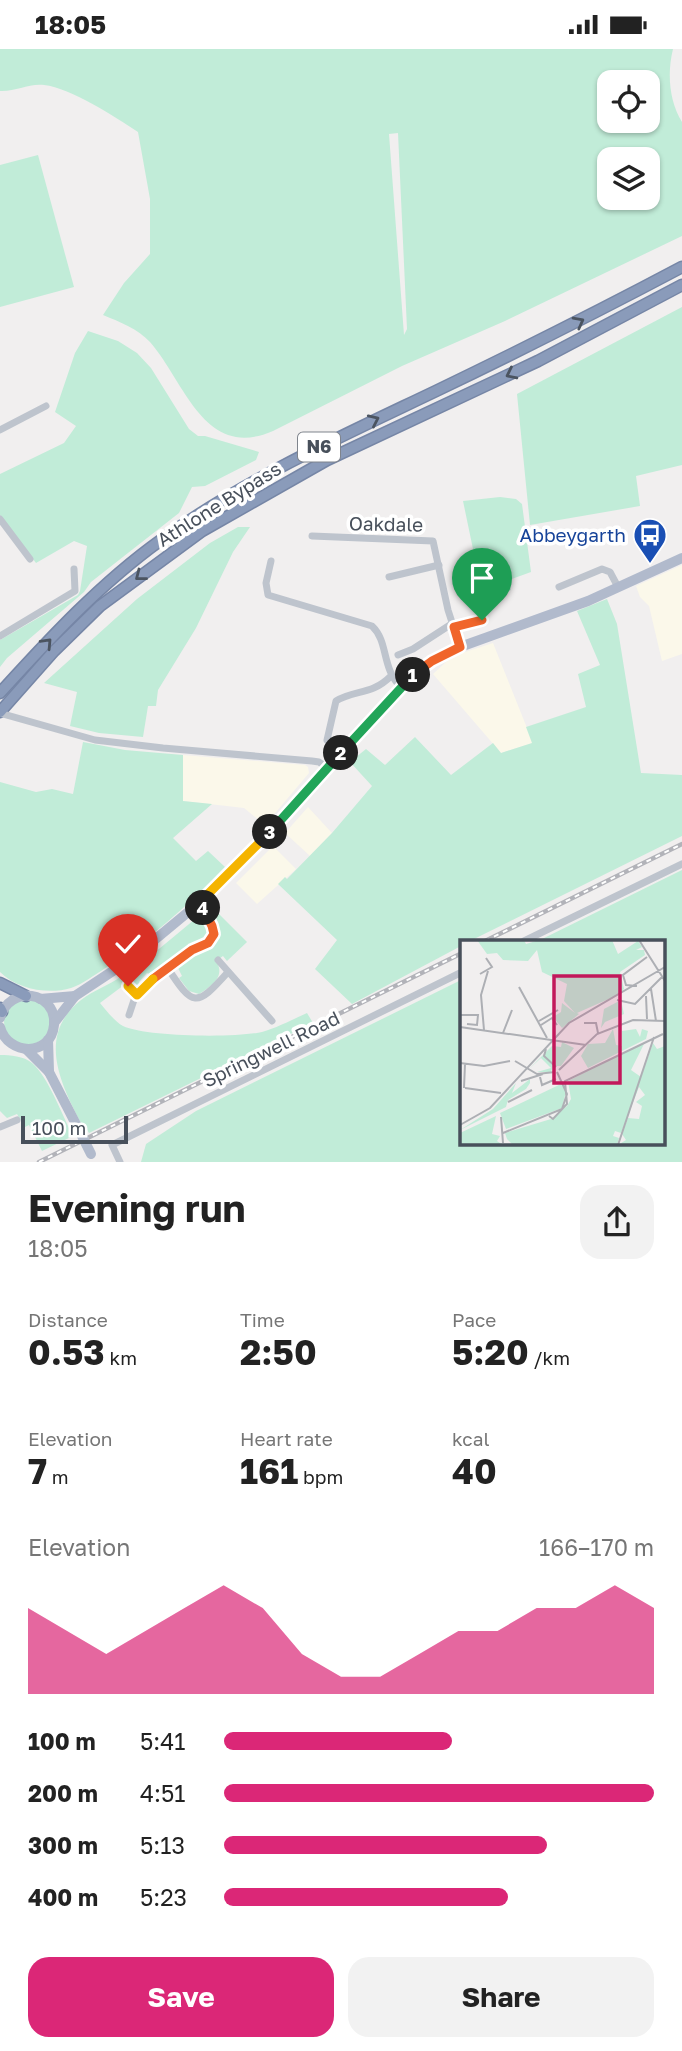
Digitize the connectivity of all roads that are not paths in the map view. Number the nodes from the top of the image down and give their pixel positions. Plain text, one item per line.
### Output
1 (682, 267) edge
2 (682, 285) edge
3 (682, 293) edge
4 (638, 310) junction
5 (46, 406) dead end
6 (0, 430) edge
7 (0, 519) edge
8 (313, 536) dead end
9 (682, 558) edge
10 (30, 559) dead end
11 (271, 561) dead end
12 (439, 565) junction
13 (75, 569) dead end
14 (389, 577) dead end
15 (559, 587) dead end
16 (618, 587) junction
17 (482, 620) dead end
18 (453, 625) junction
19 (0, 636) edge
20 (460, 647) junction
21 (398, 655) dead end
22 (391, 676) junction
23 (401, 687) junction
24 (0, 693) edge
25 (0, 712) edge
26 (327, 740) dead end
27 (327, 768) junction
28 (682, 864) edge
29 (199, 903) junction
30 (526, 940) edge
31 (218, 960) dead end
32 (167, 967) junction
33 (228, 972) junction
34 (460, 972) edge
35 (0, 983) edge
36 (128, 986) dead end
37 (137, 995) junction
38 (26, 996) junction
39 (75, 996) junction
40 (40, 999) junction
41 (1, 1013) edge
42 (129, 1015) dead end
43 (272, 1021) dead end
44 (54, 1023) junction
45 (0, 1027) edge
46 (48, 1040) junction
47 (12, 1045) junction
48 (0, 1046) edge
49 (27, 1050) junction
50 (49, 1072) junction
51 (17, 1120) dead end
52 (1, 1124) edge
53 (93, 1158) edge
54 (120, 1162) edge

24 -> 1 highway, Athlone Bypass / N6
2 - 4 highway, Athlone Bypass / N6
3 - 4 highway
4 -> 25 highway, Athlone Bypass / N6
5 - 6 street
7 - 10 street
8 - 12 street, Oakdale
9 - 16 main road
11 - 22 street
12 - 14 street
12 - 18 street, Oakdale
13 - 19 street
15 - 16 street
16 - 20 main road
17 - 18 street
18 - 20 street, Oakdale
18 - 21 street
20 - 23 main road
22 - 23 street
22 - 26 street
23 - 27 main road
25 - 27 street
27 - 29 main road
28 - 30 street
29 - 32 street
29 - 39 main road
31 - 33 street
32 - 33 street
32 - 37 street
33 - 43 street
34 - 54 street, Springwell Road
35 - 38 highway
36 - 37 street
37 - 42 street
38 - 40 main road
38 - 41 main road
39 - 40 main road
39 - 44 main road
40 - 44 main road
44 - 46 main road
45 - 47 main road
46 - 49 main road
46 - 50 main road
47 - 48 main road
47 - 49 main road
49 - 50 main road
50 - 53 main road, bridge
51 - 52 street

